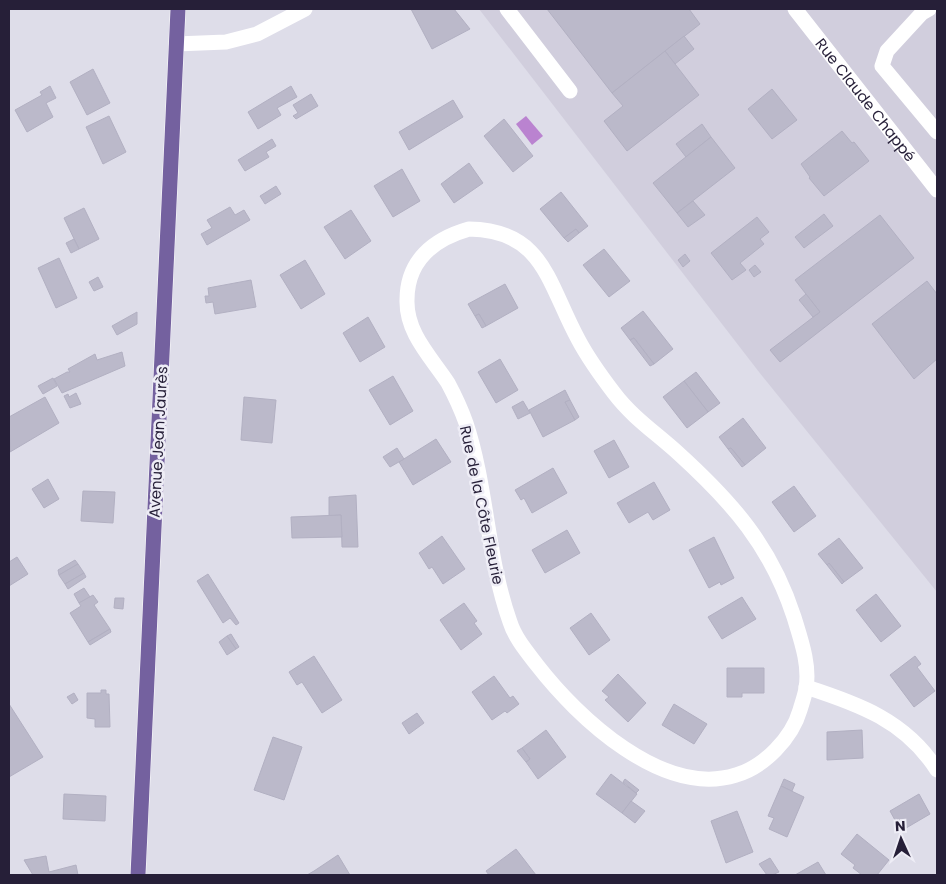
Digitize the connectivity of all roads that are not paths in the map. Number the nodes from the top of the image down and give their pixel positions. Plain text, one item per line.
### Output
1 (178, 9) edge
2 (305, 9) edge
3 (507, 9) edge
4 (795, 9) edge
5 (929, 9) edge
6 (176, 44) junction
7 (570, 92) dead end
8 (937, 132) edge
9 (937, 190) edge
10 (806, 687) junction
11 (937, 770) edge
12 (138, 875) edge

1 - 6 main road, Avenue Jean Jaurès
2 - 6 street
3 - 7 street
4 - 9 street, Rue Claude Chappé
5 - 8 street
6 - 12 main road, Avenue Jean Jaurès
10 - 10 street, Rue de la Côte Fleurie
10 - 11 street

